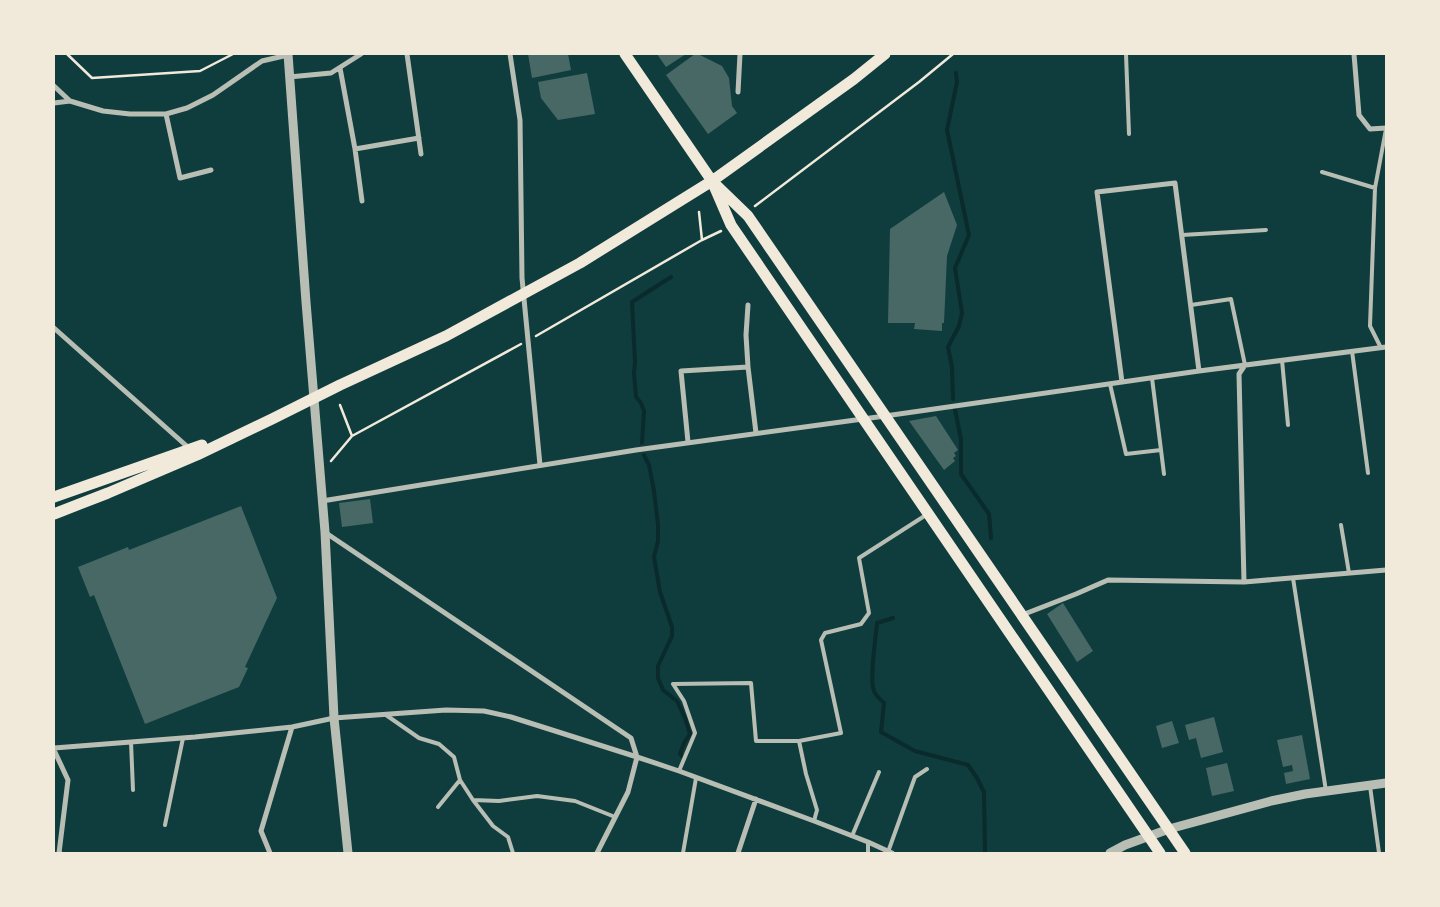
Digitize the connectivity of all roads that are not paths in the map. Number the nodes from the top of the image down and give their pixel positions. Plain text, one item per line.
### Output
1 (288, 54) edge
2 (361, 54) edge
3 (407, 54) edge
4 (510, 54) edge
5 (625, 54) edge
6 (740, 54) edge
7 (885, 54) edge
8 (1126, 54) edge
9 (1354, 54) edge
10 (340, 68) junction
11 (289, 77) junction
12 (54, 86) edge
13 (738, 92) dead end
14 (70, 101) junction
15 (54, 103) edge
16 (166, 114) junction
17 (1386, 128) edge
18 (1129, 134) dead end
19 (418, 138) junction
20 (355, 149) junction
21 (421, 154) dead end
22 (211, 170) dead end
23 (1322, 172) dead end
24 (712, 181) junction
25 (1375, 188) junction
26 (362, 201) dead end
27 (1266, 230) dead end
28 (1182, 235) junction
29 (524, 293) junction
30 (748, 305) dead end
31 (1191, 305) junction
32 (54, 328) edge
33 (1384, 347) edge
34 (1352, 352) junction
35 (1282, 360) junction
36 (1245, 365) junction
37 (748, 366) junction
38 (1199, 371) junction
39 (1152, 378) junction
40 (1122, 382) junction
41 (1110, 384) junction
42 (314, 399) junction
43 (885, 416) junction
44 (863, 419) junction
45 (272, 420) junction
46 (1288, 425) dead end
47 (756, 433) junction
48 (688, 442) junction
49 (190, 449) junction
50 (1161, 450) junction
51 (540, 465) junction
52 (1368, 473) dead end
53 (1164, 474) dead end
54 (54, 498) edge
55 (322, 501) junction
56 (928, 513) junction
57 (54, 514) edge
58 (1341, 525) dead end
59 (325, 532) junction
60 (1386, 570) edge
61 (1349, 573) junction
62 (1293, 578) junction
63 (1244, 582) junction
64 (1022, 616) junction
65 (386, 715) junction
66 (334, 718) junction
67 (292, 727) junction
68 (183, 738) junction
69 (799, 741) junction
70 (131, 742) junction
71 (54, 749) edge
72 (637, 757) junction
73 (927, 768) dead end
74 (679, 771) junction
75 (879, 772) dead end
76 (696, 778) junction
77 (460, 780) junction
78 (1386, 783) edge
79 (1369, 785) junction
80 (133, 790) dead end
81 (1326, 791) junction
82 (756, 799) junction
83 (473, 800) junction
84 (438, 807) dead end
85 (615, 817) junction
86 (814, 821) junction
87 (165, 825) dead end
88 (1169, 829) junction
89 (852, 836) junction
90 (1149, 836) junction
91 (868, 842) junction
92 (890, 852) edge
93 (60, 853) edge
94 (270, 853) edge
95 (348, 853) edge
96 (513, 853) edge
97 (598, 853) edge
98 (683, 853) edge
99 (738, 853) edge
100 (868, 853) edge
101 (1110, 853) edge
102 (1160, 853) edge
103 (1185, 853) edge
104 (1379, 853) edge

1 - 11 street
1 - 16 street
2 - 10 street
3 - 19 street
4 - 29 street
5 - 24 highway
6 - 13 street
7 - 24 highway
8 - 18 lane
9 - 17 street
10 - 11 street
10 - 20 street
11 - 42 street
12 - 14 street
14 - 15 street
14 - 16 street
16 - 22 street
17 - 25 lane
19 - 20 street
19 - 21 street
20 - 26 street
23 - 25 lane
24 - 29 highway
24 - 43 highway
24 - 44 highway
25 - 33 lane
27 - 28 lane
28 - 31 street
28 - 40 street
29 - 42 highway
29 - 51 street
30 - 37 street
31 - 36 lane
31 - 38 street
32 - 49 street
33 - 34 street
34 - 35 street
34 - 52 lane
35 - 36 street
35 - 46 lane
36 - 38 street
36 - 63 street
37 - 47 street
37 - 48 street
38 - 39 street
39 - 40 street
39 - 50 lane
40 - 41 street
41 - 43 street
41 - 50 lane
42 - 45 highway
42 - 55 street
43 - 44 street
43 - 64 highway
44 - 47 street
44 - 56 highway
45 - 49 highway
45 - 57 highway
47 - 48 street
48 - 51 street
49 - 54 highway
50 - 53 lane
51 - 55 street
55 - 59 street
56 - 69 lane
56 - 90 highway
58 - 61 lane
59 - 66 street
59 - 72 street
60 - 61 street
61 - 62 street
62 - 63 street
62 - 81 lane
63 - 64 street
64 - 88 highway
65 - 66 street
65 - 72 street
65 - 77 lane
66 - 67 street
66 - 95 street
67 - 68 street
67 - 94 street
68 - 70 street
68 - 87 lane
69 - 74 lane
69 - 86 lane
70 - 71 street
70 - 80 lane
71 - 93 street
72 - 74 street
72 - 85 street
73 - 92 lane
74 - 76 street
75 - 89 lane
76 - 82 street
76 - 98 lane
77 - 83 lane
77 - 84 lane
78 - 79 street
79 - 81 street
79 - 104 lane
81 - 88 street
82 - 86 street
82 - 99 street
83 - 85 lane
83 - 96 lane
85 - 97 street
86 - 89 street
88 - 90 street
88 - 103 highway
89 - 91 street
90 - 101 street
90 - 102 highway
91 - 92 street
91 - 100 lane

